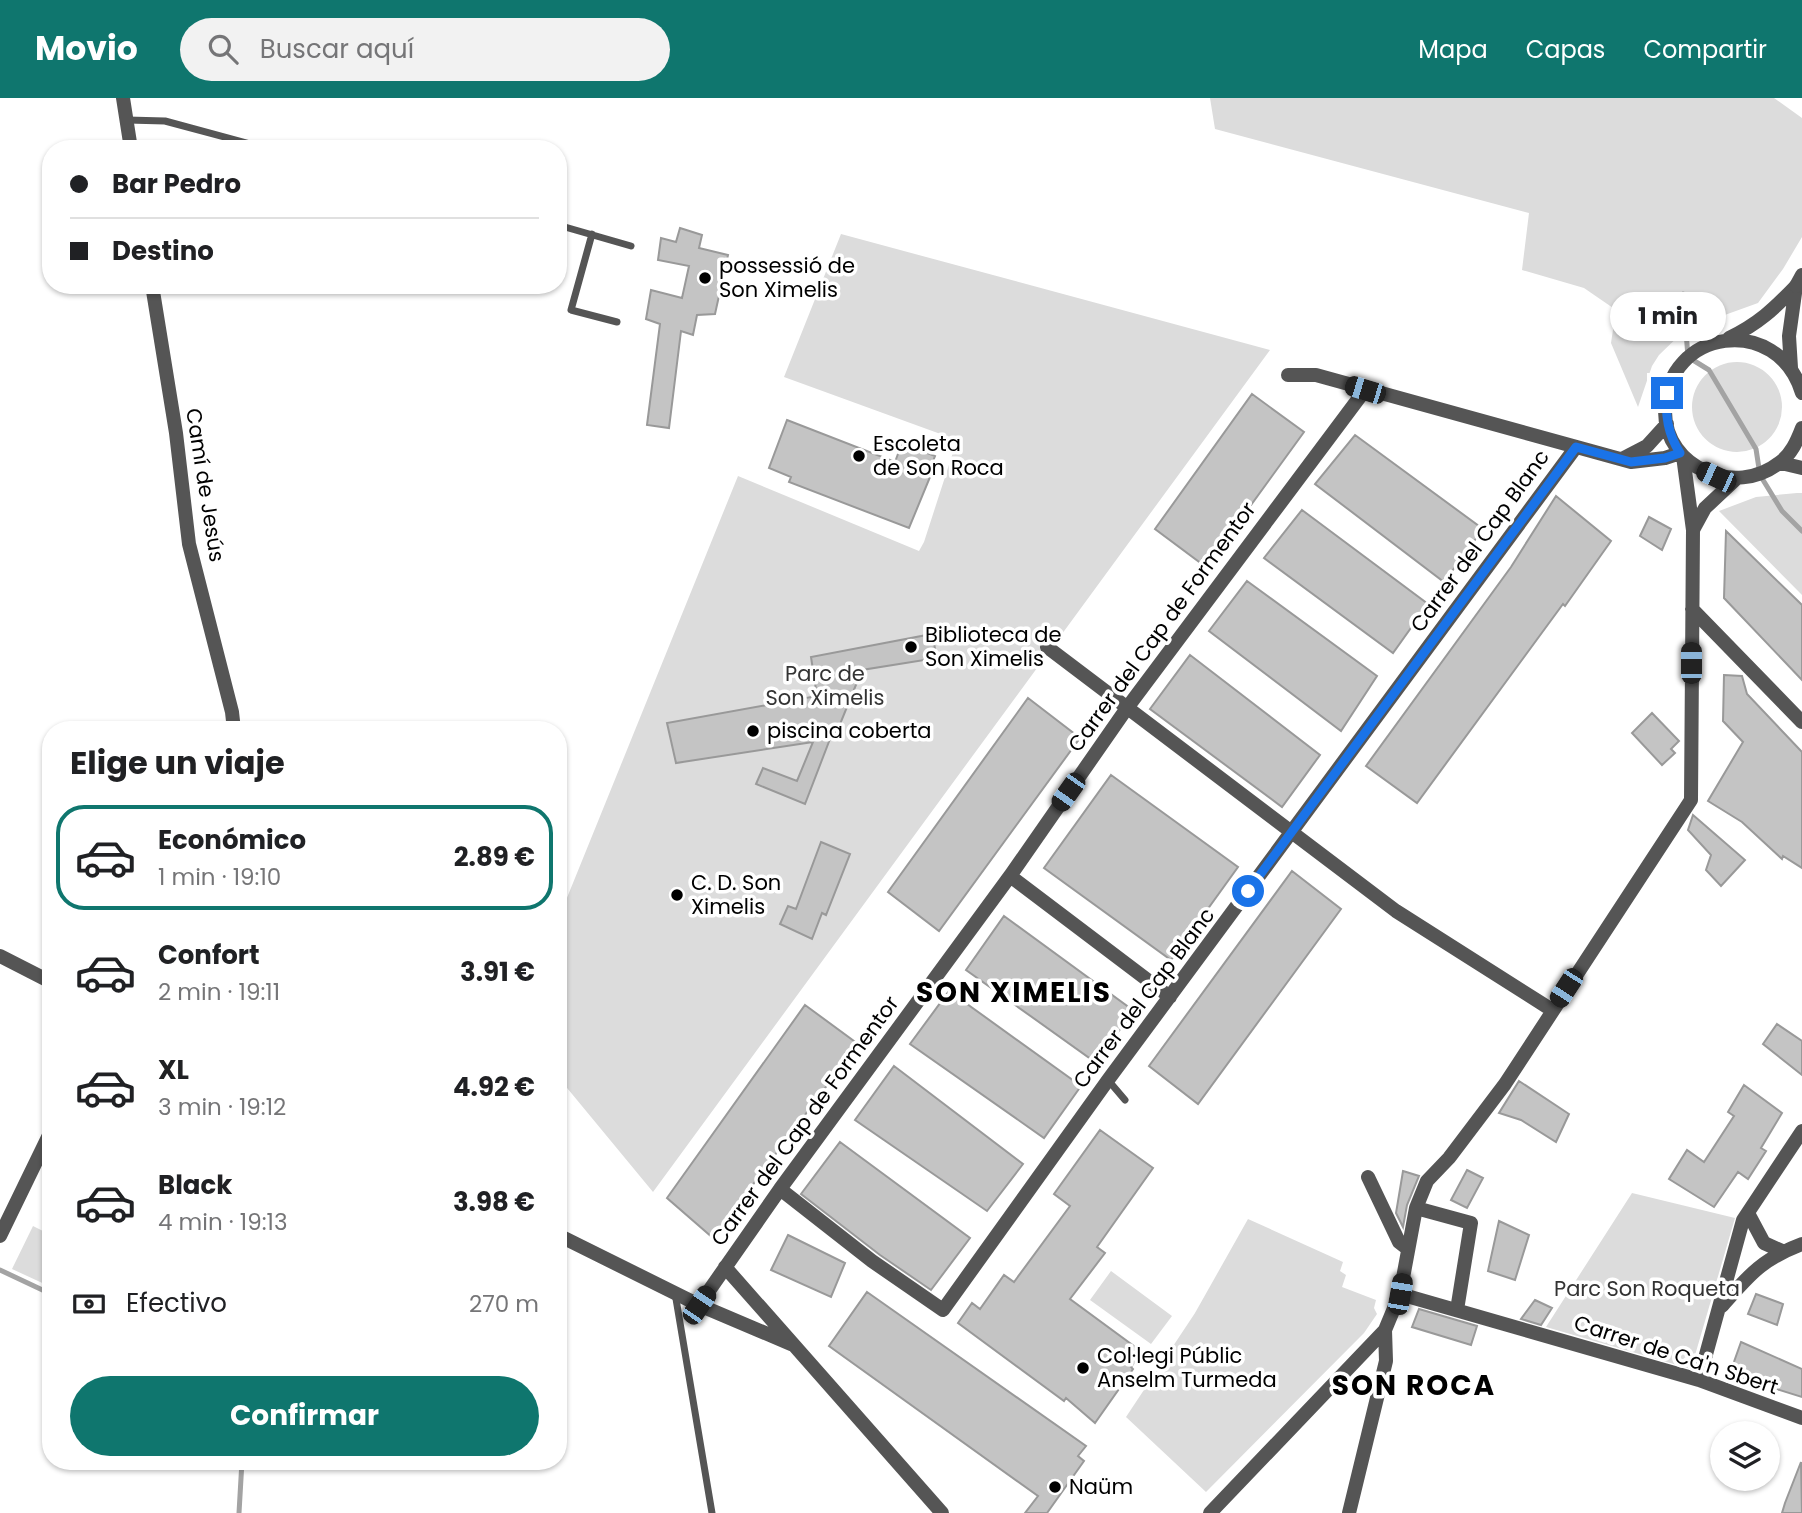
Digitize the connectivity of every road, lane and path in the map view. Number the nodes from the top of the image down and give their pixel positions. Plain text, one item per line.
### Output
1 (123, 98) edge
2 (127, 120) junction
3 (130, 140) edge
4 (236, 140) edge
5 (567, 227) edge
6 (592, 234) junction
7 (631, 246) dead end
8 (1799, 280) edge
9 (153, 294) edge
10 (617, 322) dead end
11 (1725, 340) junction
12 (1288, 375) dead end
13 (1798, 381) edge
14 (1365, 390) junction
15 (1667, 425) junction
16 (1802, 428) edge
17 (1576, 447) junction
18 (1681, 454) junction
19 (1620, 459) junction
20 (1781, 463) junction
21 (1802, 468) edge
22 (1736, 479) junction
23 (1693, 530) junction
24 (1692, 609) junction
25 (1047, 647) dead end
26 (1127, 708) junction
27 (232, 721) edge
28 (1802, 722) edge
29 (1292, 832) junction
30 (1010, 876) junction
31 (0, 956) edge
32 (42, 977) edge
33 (1170, 997) junction
34 (1552, 1010) junction
35 (1108, 1080) junction
36 (1125, 1100) dead end
37 (1802, 1130) edge
38 (42, 1150) edge
39 (1368, 1177) dead end
40 (780, 1189) junction
41 (1416, 1208) junction
42 (1748, 1213) junction
43 (0, 1236) edge
44 (567, 1239) edge
45 (1802, 1244) edge
46 (1736, 1245) junction
47 (1408, 1249) junction
48 (1782, 1251) junction
49 (725, 1267) junction
50 (1757, 1267) junction
51 (675, 1293) junction
52 (1400, 1294) junction
53 (699, 1305) junction
54 (1720, 1308) junction
55 (1457, 1310) junction
56 (1385, 1330) junction
57 (795, 1346) junction
58 (1699, 1380) junction
59 (1802, 1418) edge
60 (712, 1513) edge
61 (942, 1513) edge
62 (1210, 1513) edge
63 (1349, 1513) edge

1 - 2 street
2 - 3 street
2 - 4 lane
5 - 6 lane
6 - 7 lane
6 - 10 lane
8 - 11 street
8 - 13 street
9 - 27 street, Camí de Jesús
11 - 13 street
11 - 15 street
12 - 14 street
14 - 17 street
14 - 26 street, Carrer del Cap de Formentor
15 - 18 street
15 - 19 street
16 - 20 street
17 - 19 street
17 - 29 street, Carrer del Cap Blanc
18 - 19 street
18 - 22 street
18 - 23 street
20 - 21 street
20 - 22 street
22 - 23 street
23 - 24 street
24 - 28 street
24 - 34 street
25 - 26 street
26 - 29 street
26 - 30 street, Carrer del Cap de Formentor
29 - 33 street, Carrer del Cap Blanc
29 - 34 street
30 - 33 street
30 - 40 street, Carrer del Cap de Formentor
31 - 32 street
33 - 35 street, Carrer del Cap Blanc
34 - 41 street
35 - 36 lane
35 - 40 street, Carrer del Cap Blanc
37 - 42 street
38 - 43 street
39 - 47 street
40 - 49 street, Carrer del Cap de Formentor
41 - 47 street
41 - 55 street
42 - 46 street
42 - 48 street
44 - 51 street
45 - 48 street
46 - 50 street
46 - 54 street
47 - 52 street
48 - 50 street
49 - 53 street, Carrer del Cap de Formentor
49 - 57 street
50 - 54 street
51 - 53 street
51 - 60 lane
52 - 55 street, Carrer de Ca'n Sbert
52 - 56 street
53 - 57 street
54 - 58 street
55 - 58 street, Carrer de Ca'n Sbert
56 - 62 street
56 - 63 street
57 - 61 street
58 - 59 street, Carrer de Ca'n Sbert

